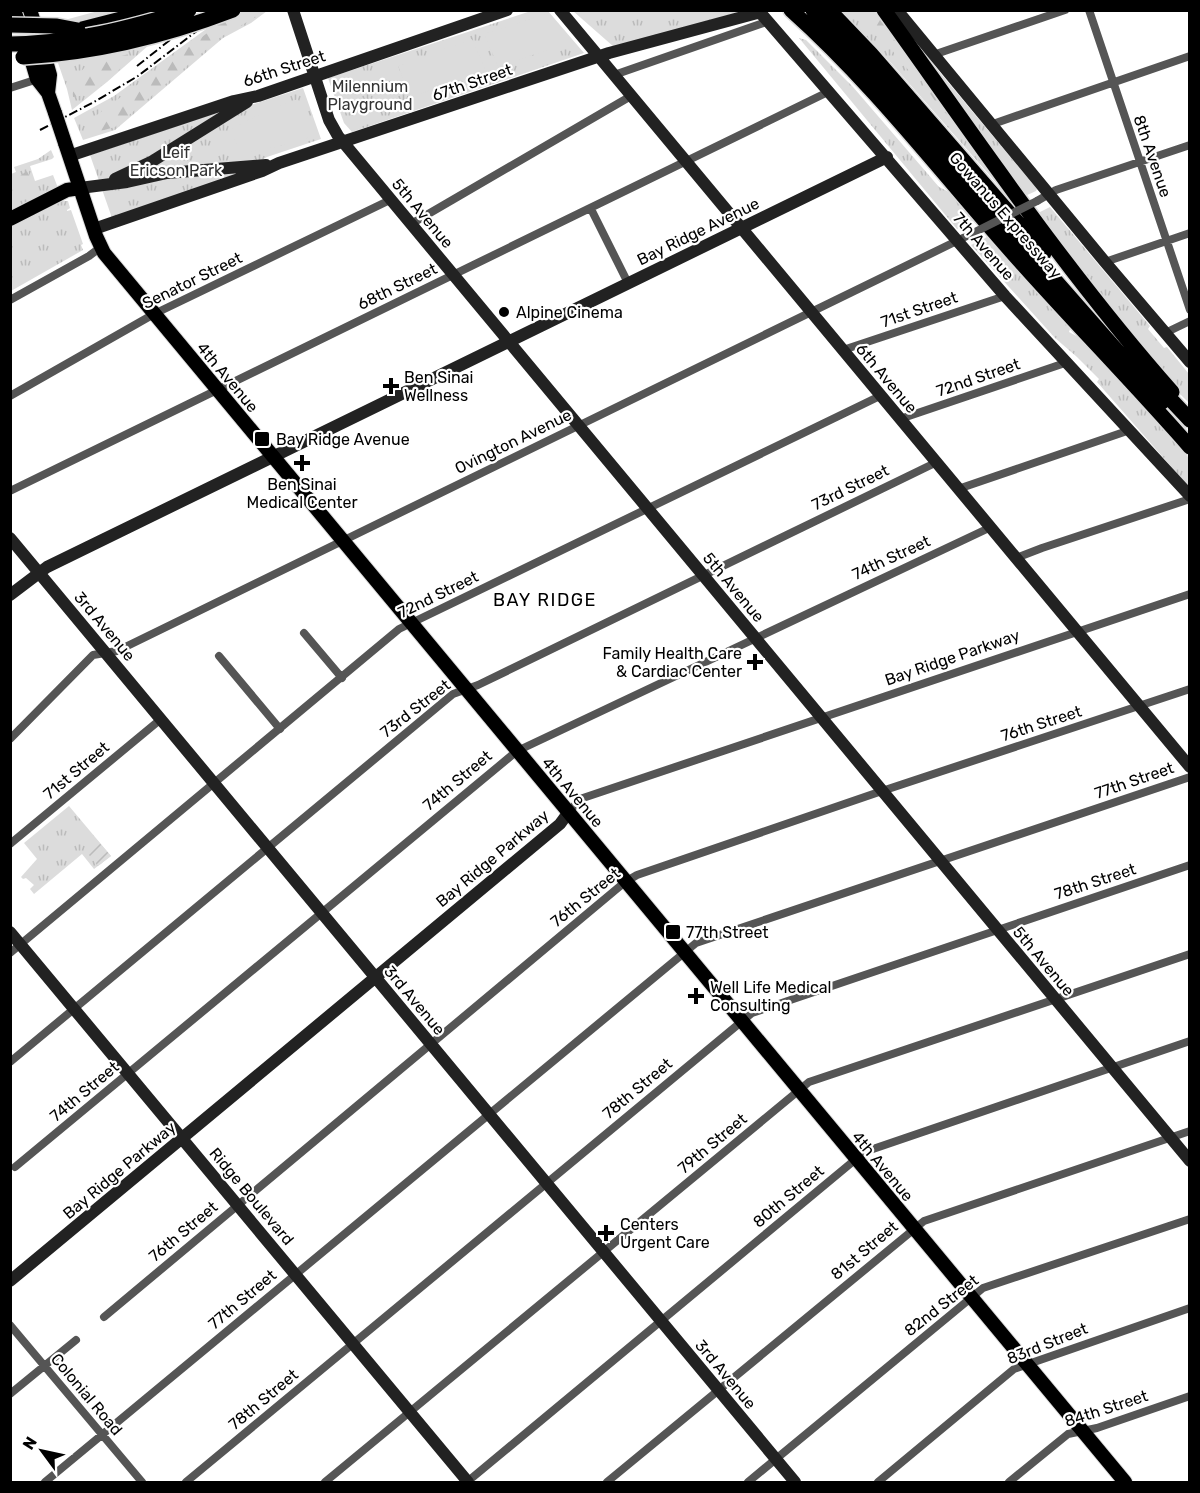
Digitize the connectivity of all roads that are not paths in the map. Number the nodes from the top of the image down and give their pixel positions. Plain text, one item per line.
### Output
1 (30, 10) edge
2 (156, 10) edge
3 (189, 10) edge
4 (233, 10) edge
5 (239, 10) edge
6 (293, 10) edge
7 (507, 10) edge
8 (560, 10) edge
9 (791, 10) edge
10 (813, 10) edge
11 (829, 10) edge
12 (884, 10) edge
13 (897, 10) edge
14 (1065, 10) edge
15 (1089, 10) edge
16 (762, 14) edge
17 (211, 19) junction
18 (13, 24) edge
19 (35, 25) dead end
20 (10, 44) edge
21 (933, 55) junction
22 (10, 56) edge
23 (1190, 56) edge
24 (598, 57) junction
25 (39, 62) dead end
26 (614, 75) junction
27 (314, 76) junction
28 (44, 77) junction
29 (1113, 82) junction
30 (10, 88) edge
31 (830, 91) junction
32 (258, 96) junction
33 (631, 96) junction
34 (990, 125) junction
35 (343, 142) junction
36 (1190, 145) edge
37 (67, 150) junction
38 (887, 157) junction
39 (686, 162) junction
40 (1140, 162) junction
41 (279, 163) junction
42 (969, 181) junction
43 (87, 188) junction
44 (1049, 195) junction
45 (390, 200) junction
46 (591, 208) junction
47 (10, 219) edge
48 (411, 224) junction
49 (741, 228) junction
50 (94, 229) junction
51 (1190, 233) edge
52 (957, 241) junction
53 (1166, 241) junction
54 (101, 247) junction
55 (1104, 262) junction
56 (454, 275) junction
57 (628, 283) junction
58 (1076, 291) junction
59 (1005, 296) junction
60 (10, 300) edge
61 (1190, 310) edge
62 (811, 312) junction
63 (154, 314) junction
64 (1190, 321) edge
65 (1165, 333) junction
66 (508, 341) junction
67 (843, 350) junction
68 (1190, 362) edge
69 (1065, 363) junction
70 (217, 390) junction
71 (10, 396) edge
72 (880, 396) junction
73 (1190, 412) edge
74 (900, 419) junction
75 (1190, 420) edge
76 (578, 425) junction
77 (1130, 430) junction
78 (1190, 434) edge
79 (1190, 447) edge
80 (272, 456) junction
81 (935, 463) junction
82 (958, 489) junction
83 (10, 491) edge
84 (1190, 498) edge
85 (648, 510) junction
86 (990, 528) junction
87 (10, 538) edge
88 (342, 540) junction
89 (1016, 558) junction
90 (40, 573) junction
91 (703, 576) junction
92 (1190, 594) edge
93 (10, 595) edge
94 (411, 624) junction
95 (1077, 632) junction
96 (304, 633) dead end
97 (755, 638) junction
98 (106, 653) junction
99 (219, 656) dead end
100 (342, 678) junction
101 (466, 689) junction
102 (1190, 689) edge
103 (1138, 707) junction
104 (821, 718) junction
105 (161, 719) junction
106 (280, 729) junction
107 (10, 739) edge
108 (517, 751) junction
109 (1190, 767) edge
110 (1190, 777) edge
111 (214, 784) junction
112 (882, 791) junction
113 (568, 813) junction
114 (10, 844) edge
115 (268, 848) junction
116 (940, 861) junction
117 (1190, 865) edge
118 (625, 882) junction
119 (321, 913) junction
120 (997, 929) junction
121 (10, 932) edge
122 (21, 944) junction
123 (685, 951) junction
124 (10, 953) edge
125 (1190, 954) edge
126 (376, 978) junction
127 (1055, 999) junction
128 (74, 1009) junction
129 (742, 1021) junction
130 (1190, 1041) edge
131 (432, 1045) junction
132 (10, 1062) edge
133 (1111, 1067) junction
134 (128, 1074) junction
135 (799, 1090) junction
136 (489, 1114) junction
137 (1190, 1131) edge
138 (1170, 1137) junction
139 (182, 1138) junction
140 (856, 1159) junction
141 (1190, 1161) edge
142 (15, 1167) dead end
143 (546, 1183) junction
144 (238, 1205) junction
145 (1190, 1219) edge
146 (914, 1228) junction
147 (603, 1252) junction
148 (295, 1275) junction
149 (10, 1281) edge
150 (972, 1297) junction
151 (1190, 1308) edge
152 (104, 1317) dead end
153 (661, 1322) junction
154 (10, 1325) edge
155 (76, 1340) dead end
156 (353, 1344) junction
157 (1027, 1364) junction
158 (44, 1366) junction
159 (718, 1390) junction
160 (10, 1394) edge
161 (1190, 1396) edge
162 (410, 1413) junction
163 (1082, 1431) junction
164 (102, 1435) junction
165 (775, 1460) junction
166 (45, 1482) edge
167 (142, 1482) edge
168 (186, 1482) edge
169 (326, 1482) edge
170 (467, 1482) edge
171 (607, 1482) edge
172 (748, 1482) edge
173 (795, 1482) edge
174 (878, 1482) edge
175 (1009, 1482) edge
176 (1125, 1482) edge

1 - 19 main road
2 - 18 highway, bridge
3 - 20 highway, bridge
4 - 17 highway, bridge
5 - 17 highway, bridge
6 - 27 street, 5th Avenue
7 - 27 street, 66th Street
8 - 24 street, 6th Avenue
9 - 79 highway, Gowanus Expressway
10 - 42 highway
11 - 58 highway, Gowanus Expressway
12 - 73 highway
13 - 21 street
14 - 21 street
15 - 29 street, 8th Avenue
16 - 24 street, 67th Street
16 - 26 street
16 - 31 street, 7th Avenue
17 - 22 highway, bridge
21 - 34 street
23 - 29 street
24 - 26 street, 6th Avenue
24 - 35 street, 67th Street
25 - 28 main road, 4th Avenue
26 - 33 street, 6th Avenue
27 - 32 street, 66th Street
27 - 35 street, 5th Avenue
28 - 30 street
28 - 37 main road, 4th Avenue, bridge
29 - 34 street
29 - 40 street, 8th Avenue
31 - 38 street, 7th Avenue
31 - 39 street, 68th Street
32 - 37 street, 66th Street
32 - 43 street
33 - 39 street, 6th Avenue
33 - 48 street
34 - 44 street
35 - 41 street, 67th Street
35 - 45 street, 5th Avenue
36 - 40 street, Ovington Avenue
37 - 43 main road, 4th Avenue
38 - 49 street, Bay Ridge Avenue
38 - 52 street, 7th Avenue
39 - 46 street, 68th Street
39 - 49 street, 6th Avenue
40 - 44 street, Ovington Avenue
40 - 53 street, 8th Avenue
41 - 43 street
41 - 50 street, 67th Street
42 - 58 highway
42 - 78 highway
43 - 47 main road
43 - 50 main road, 4th Avenue
44 - 52 street, Ovington Avenue, bridge
44 - 55 street
45 - 48 street, 5th Avenue
45 - 63 street, Senator Street
46 - 56 street, 68th Street
46 - 57 street
48 - 56 street, 5th Avenue
49 - 57 street, Bay Ridge Avenue
49 - 62 street, 6th Avenue
50 - 54 main road, 4th Avenue
51 - 53 street
52 - 59 street, 7th Avenue
52 - 62 street, Ovington Avenue
53 - 55 street
53 - 61 street, 8th Avenue
54 - 60 street
54 - 63 main road, 4th Avenue
55 - 65 street
56 - 66 street, 5th Avenue
56 - 70 street, 68th Street
57 - 66 street, Bay Ridge Avenue
58 - 75 highway, Gowanus Expressway
59 - 67 street, 71st Street
59 - 69 street, 7th Avenue
62 - 67 street, 6th Avenue
62 - 76 street, Ovington Avenue
63 - 70 main road, 4th Avenue
63 - 71 street, Senator Street
64 - 65 street
65 - 68 street
66 - 76 street, 5th Avenue
66 - 80 street, Bay Ridge Avenue
67 - 72 street, 6th Avenue
69 - 74 street, 72nd Street
69 - 77 street, 7th Avenue
70 - 80 main road, 4th Avenue
70 - 83 street, 68th Street
72 - 74 street, 6th Avenue
72 - 85 street, 72nd Street
74 - 81 street, 6th Avenue
76 - 85 street, 5th Avenue
76 - 88 street, Ovington Avenue
77 - 82 street
77 - 84 street, 7th Avenue
80 - 88 main road, 4th Avenue
80 - 90 street, Bay Ridge Avenue
81 - 82 street, 6th Avenue
81 - 91 street, 73rd Street
82 - 86 street, 6th Avenue
84 - 89 street
85 - 91 street, 5th Avenue
85 - 94 street, 72nd Street
86 - 89 street, 6th Avenue
86 - 97 street, 74th Street
87 - 90 street, 3rd Avenue
88 - 94 main road, 4th Avenue
88 - 98 street, Ovington Avenue
89 - 95 street, 6th Avenue
90 - 93 street, Bay Ridge Avenue
90 - 98 street, 3rd Avenue
91 - 97 street, 5th Avenue
91 - 101 street, 73rd Street
92 - 95 street, Bay Ridge Parkway
94 - 100 street, 72nd Street
94 - 101 main road, 4th Avenue
95 - 103 street, 6th Avenue
95 - 104 street, Bay Ridge Parkway
96 - 100 street
97 - 104 street, 5th Avenue
97 - 108 street, 74th Street
98 - 105 street, 3rd Avenue
98 - 107 street, Ovington Avenue
99 - 106 street
100 - 106 street, 72nd Street
101 - 108 main road, 4th Avenue
101 - 115 street, 73rd Street
102 - 103 street, 76th Street
103 - 109 street, 6th Avenue
103 - 112 street, 76th Street
104 - 112 street, 5th Avenue
104 - 113 street, Bay Ridge Parkway
105 - 111 street, 3rd Avenue
105 - 114 street, 71st Street
106 - 111 street, 72nd Street
108 - 113 main road, 4th Avenue
108 - 119 street, 74th Street
110 - 116 street, 77th Street
111 - 115 street, 3rd Avenue
111 - 122 street, 72nd Street
112 - 116 street, 5th Avenue
112 - 118 street, 76th Street
113 - 118 main road, 4th Avenue
113 - 126 street, Bay Ridge Parkway
115 - 119 street, 3rd Avenue
115 - 128 street, 73rd Street
116 - 120 street, 5th Avenue
116 - 123 street, 77th Street
117 - 120 street, 78th Street
118 - 123 main road, 4th Avenue
118 - 131 street, 76th Street
119 - 126 street, 3rd Avenue
119 - 134 street, 74th Street
120 - 127 street, 5th Avenue
120 - 129 street, 78th Street
121 - 122 street, Ridge Boulevard
122 - 124 street, 72nd Street
122 - 128 street, Ridge Boulevard
123 - 129 main road, 4th Avenue
123 - 136 street, 77th Street
125 - 127 street, 79th Street
126 - 131 street, 3rd Avenue
126 - 139 street, Bay Ridge Parkway
127 - 133 street, 5th Avenue
127 - 135 street, 79th Street
128 - 132 street, 73rd Street
128 - 134 street, Ridge Boulevard
129 - 135 main road, 4th Avenue
129 - 143 street, 78th Street
130 - 133 street, 80th Street
131 - 136 street, 3rd Avenue
131 - 144 street, 76th Street
133 - 138 street, 5th Avenue
133 - 140 street, 80th Street
134 - 139 street, Ridge Boulevard
134 - 142 street, 74th Street
135 - 140 main road, 4th Avenue
135 - 147 street, 79th Street
136 - 143 street, 3rd Avenue
136 - 148 street, 77th Street
137 - 138 street, 81st Street
138 - 141 street, 5th Avenue
138 - 146 street, 81st Street
139 - 144 street, Ridge Boulevard
139 - 149 street, Bay Ridge Parkway
140 - 146 main road, 4th Avenue
140 - 153 street, 80th Street
143 - 147 street, 3rd Avenue
143 - 156 street, 78th Street
144 - 148 street, Ridge Boulevard
144 - 152 street, 76th Street
145 - 150 street, 82nd Street
146 - 150 main road, 4th Avenue
146 - 159 street, 81st Street
147 - 153 street, 3rd Avenue
147 - 162 street, 79th Street
148 - 156 street, Ridge Boulevard
148 - 164 street, 77th Street
150 - 157 main road, 4th Avenue
150 - 165 street, 82nd Street
151 - 157 street, 83rd Street
153 - 159 street, 3rd Avenue
153 - 170 street, 80th Street
154 - 158 street, Colonial Road
155 - 158 street
156 - 162 street, Ridge Boulevard
156 - 168 street, 78th Street
157 - 163 main road, 4th Avenue
157 - 174 street, 83rd Street
158 - 160 street
158 - 164 street, Colonial Road
159 - 165 street, 3rd Avenue
159 - 171 street, 81st Street
161 - 163 street, 84th Street
162 - 169 street, 79th Street
162 - 170 street, Ridge Boulevard
163 - 175 street, 84th Street
163 - 176 main road, 4th Avenue
164 - 166 street, 77th Street
164 - 167 street, Colonial Road
165 - 172 street, 82nd Street
165 - 173 street, 3rd Avenue

